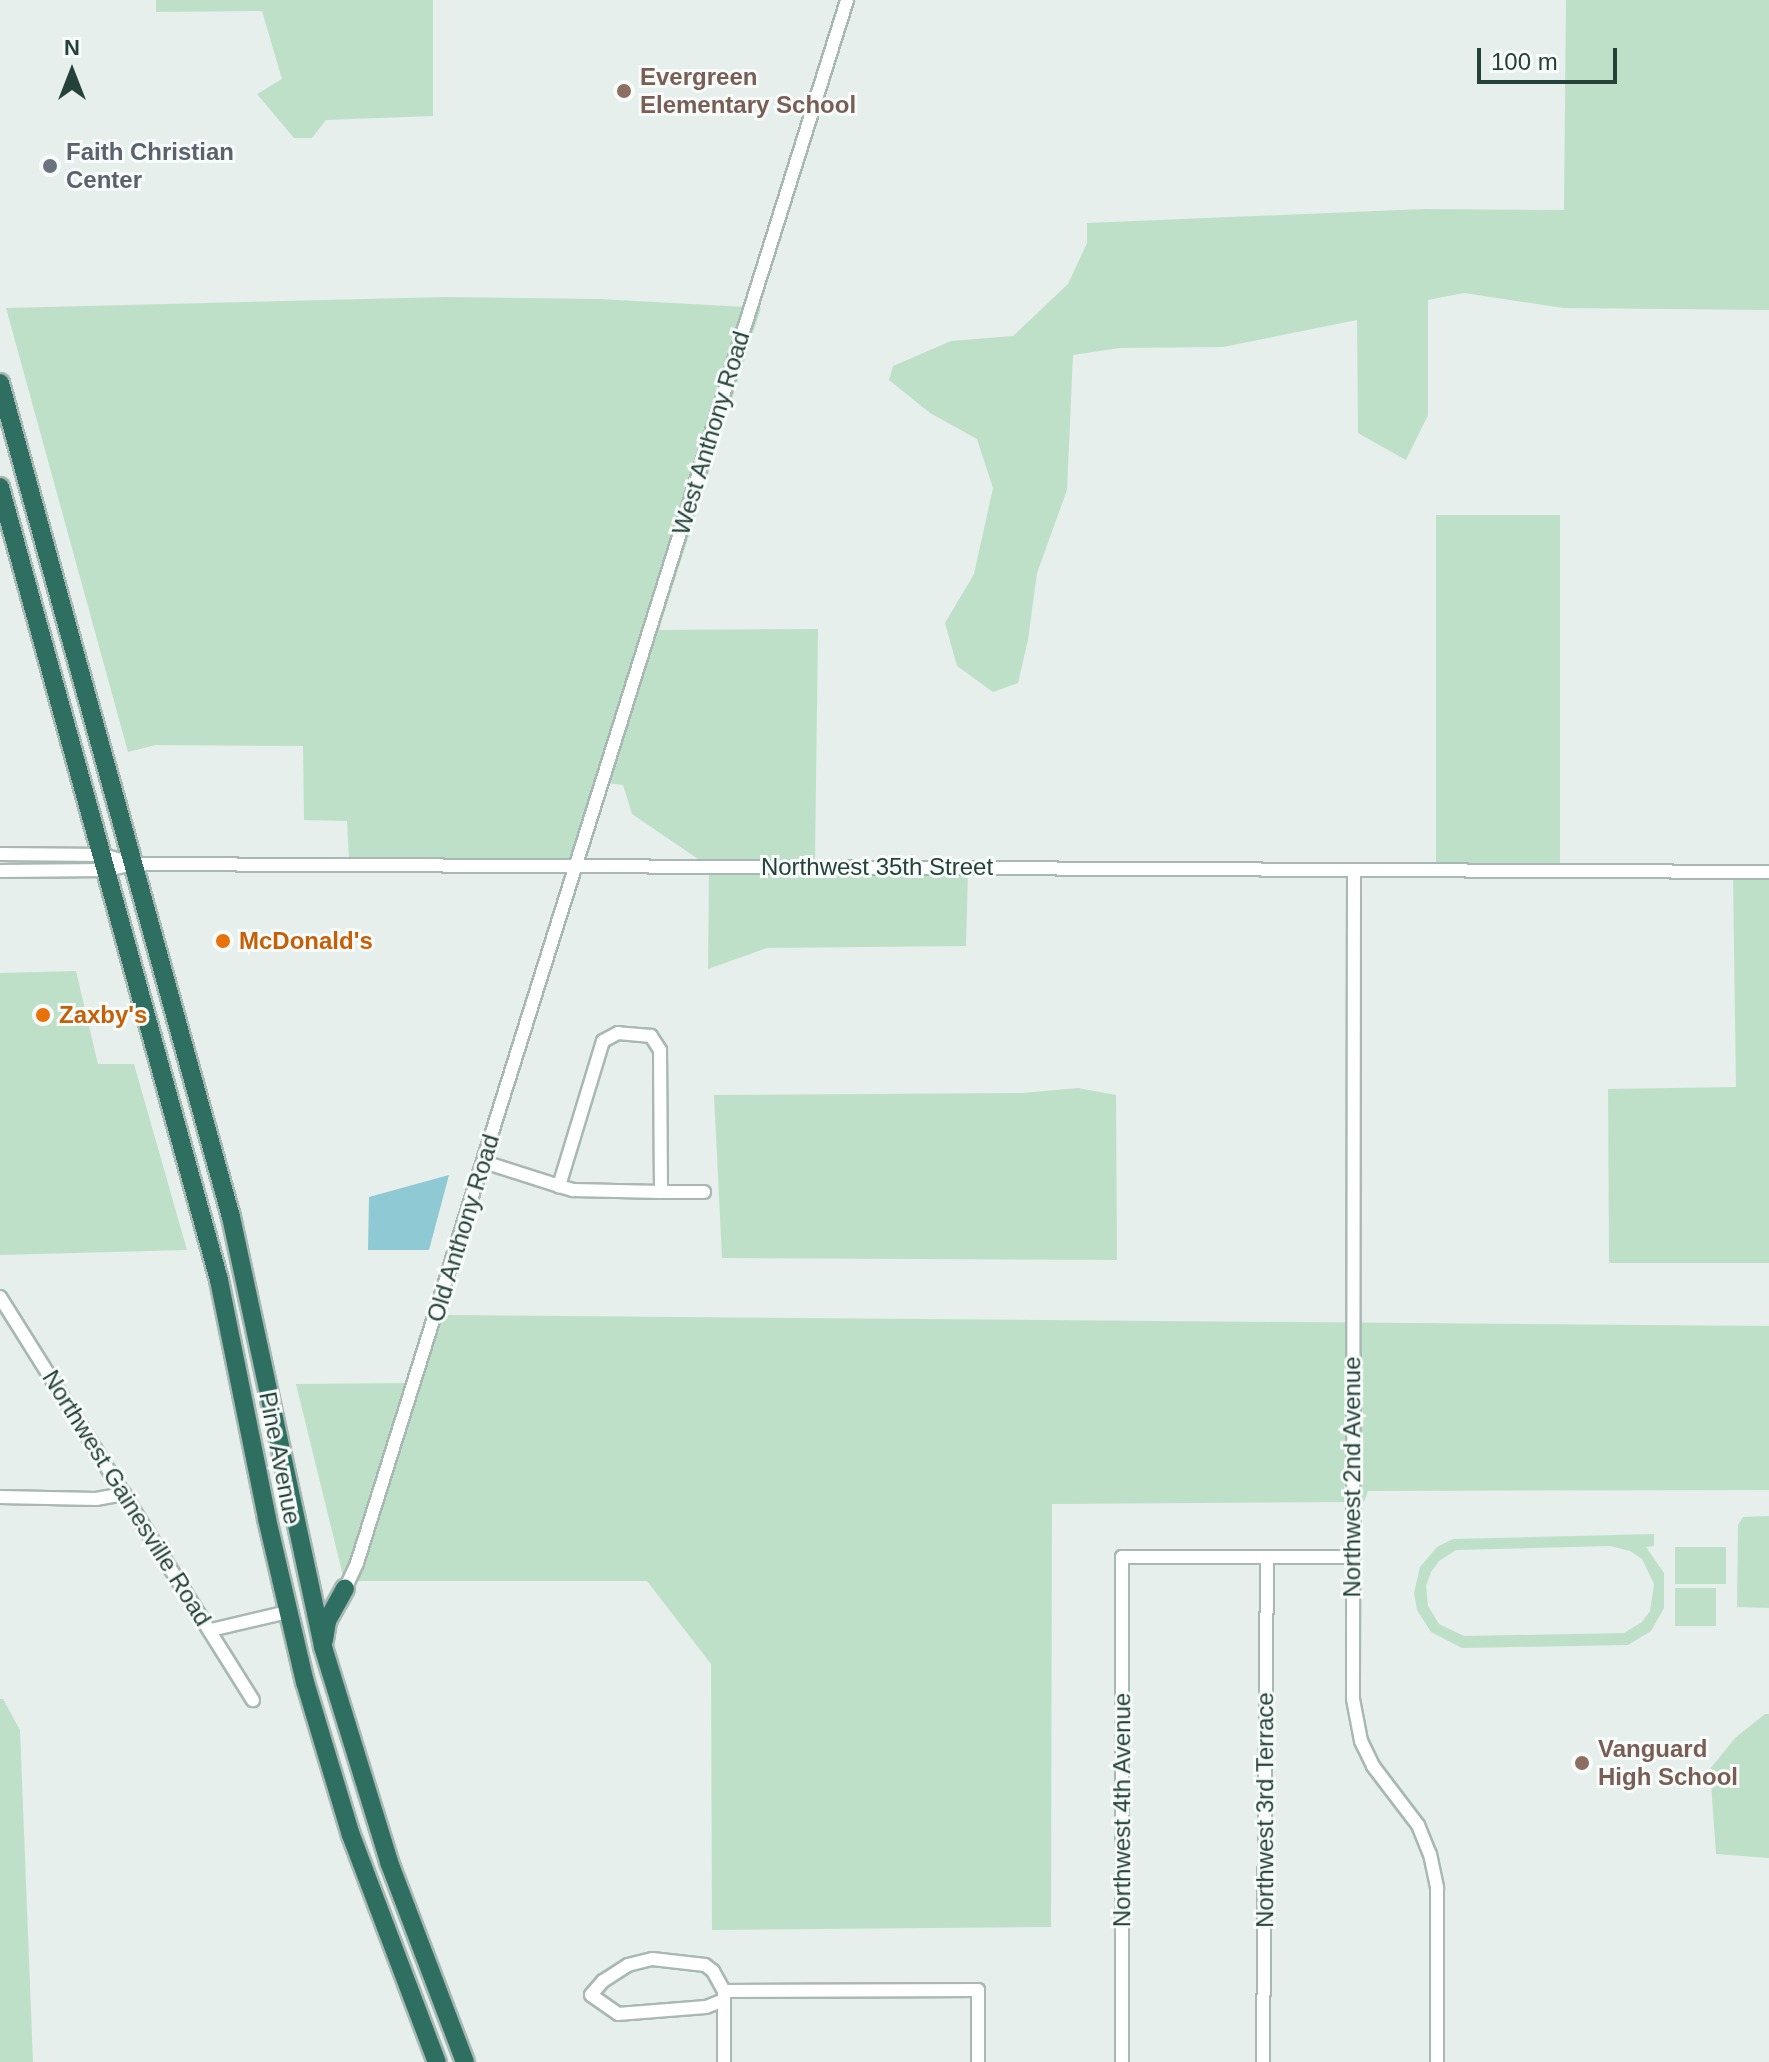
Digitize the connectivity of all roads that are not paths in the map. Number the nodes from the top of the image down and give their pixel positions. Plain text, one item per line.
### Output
1 (847, 0) edge
2 (0, 383) edge
3 (9, 451) edge
4 (0, 487) edge
5 (0, 854) edge
6 (105, 862) junction
7 (134, 864) junction
8 (577, 866) junction
9 (1354, 870) junction
10 (0, 871) edge
11 (1769, 872) edge
12 (484, 1162) junction
13 (190, 1170) junction
14 (559, 1186) junction
15 (661, 1192) junction
16 (704, 1192) dead end
17 (231, 1217) junction
18 (0, 1297) edge
19 (125, 1494) junction
20 (0, 1497) edge
21 (1351, 1557) junction
22 (1267, 1558) junction
23 (345, 1589) junction
24 (311, 1596) junction
25 (287, 1612) junction
26 (211, 1630) junction
27 (323, 1647) junction
28 (305, 1682) junction
29 (253, 1700) dead end
30 (356, 1762) junction
31 (333, 1778) junction
32 (406, 1908) junction
33 (724, 1996) junction
34 (437, 2062) edge
35 (465, 2062) edge
36 (724, 2062) edge
37 (978, 2062) edge
38 (1122, 2062) edge
39 (1263, 2062) edge
40 (1437, 2062) edge

1 - 8 street, West Anthony Road
2 - 3 highway, Pine Avenue
3 - 7 highway, Pine Avenue
4 - 6 highway, Pine Avenue
5 - 6 street, Northwest 35th Street
6 - 7 street, Northwest 35th Street
6 - 10 street, Northwest 35th Street
6 - 13 highway, Pine Avenue
7 - 8 street, Northwest 35th Street
7 - 17 highway, Pine Avenue
8 - 9 street, Northwest 35th Street
8 - 12 street, Old Anthony Road
9 - 11 street, Northwest 35th Street
9 - 21 street, Northwest 2nd Avenue
12 - 14 street
12 - 23 street, Old Anthony Road
13 - 17 highway
13 - 25 highway, Pine Avenue
14 - 15 street
14 - 15 street
15 - 16 street
17 - 24 highway, Pine Avenue
18 - 19 street, Northwest Gainesville Road
19 - 20 street
19 - 26 street, Northwest Gainesville Road
21 - 22 street
21 - 40 street, Northwest 2nd Avenue
22 - 38 street, Northwest 4th Avenue
22 - 39 street, Northwest 3rd Terrace
23 - 24 highway
23 - 27 highway
24 - 27 highway, Pine Avenue
25 - 26 street
25 - 27 highway
25 - 28 highway, Pine Avenue
26 - 29 street, Northwest Gainesville Road
27 - 30 highway, Pine Avenue
28 - 30 highway
28 - 31 highway, Pine Avenue
30 - 32 highway, Pine Avenue
31 - 32 highway
31 - 34 highway, Pine Avenue
32 - 35 highway, Pine Avenue
33 - 33 street
33 - 36 street
33 - 37 street

